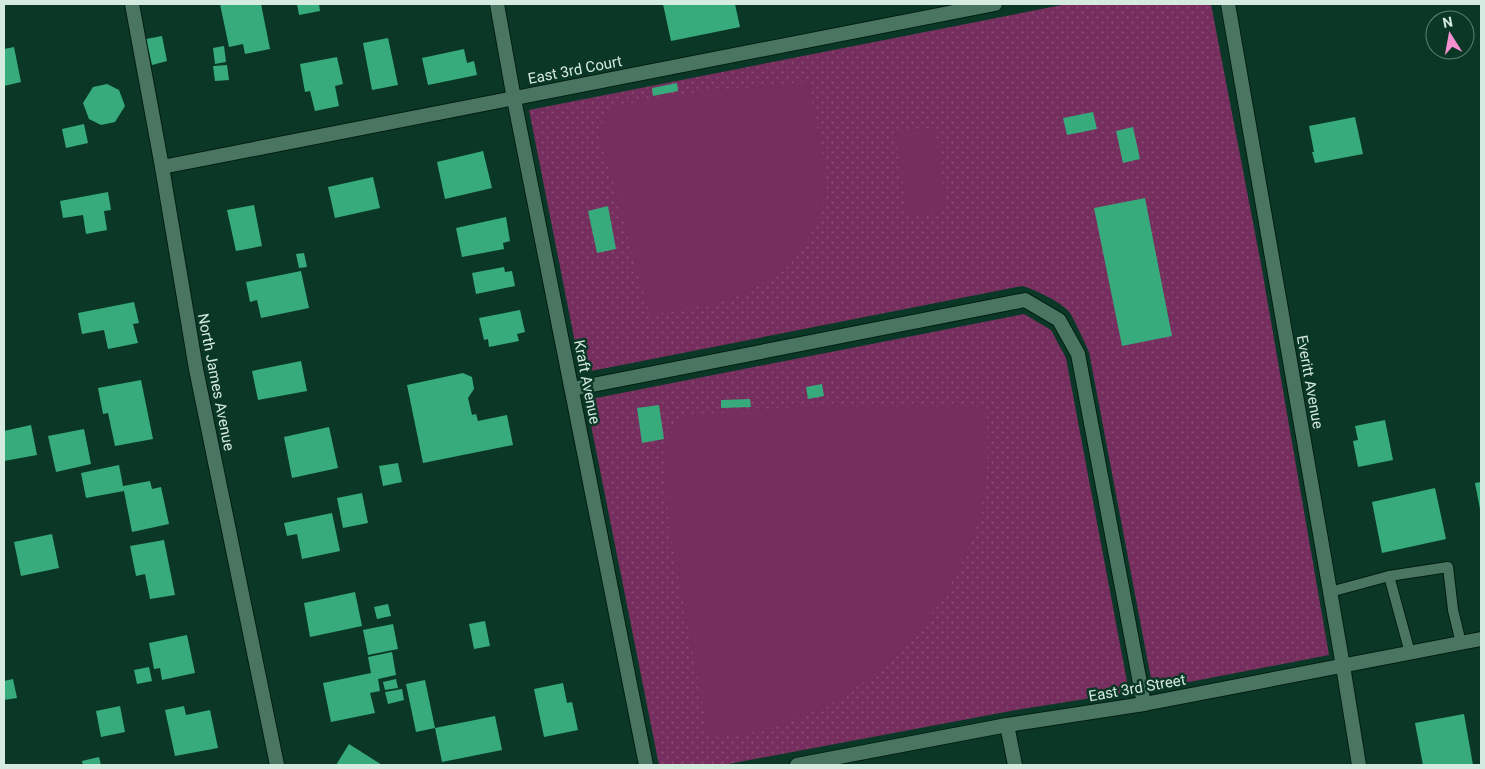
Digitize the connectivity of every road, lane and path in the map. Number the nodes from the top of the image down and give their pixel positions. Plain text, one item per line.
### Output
1 (132, 4) edge
2 (497, 4) edge
3 (995, 4) edge
4 (1228, 4) edge
5 (514, 99) junction
6 (162, 167) junction
7 (572, 389) junction
8 (1389, 576) junction
9 (1330, 592) junction
10 (1481, 639) edge
11 (1461, 643) junction
12 (1410, 653) junction
13 (1343, 666) junction
14 (1144, 704) junction
15 (1007, 726) junction
16 (277, 765) edge
17 (646, 765) edge
18 (798, 765) edge
19 (1015, 765) edge
20 (1359, 765) edge

1 - 6 street, North James Avenue
2 - 5 street, Kraft Avenue
3 - 5 street, East 3rd Court
4 - 9 street, Everitt Avenue
5 - 6 street, East 3rd Court
5 - 7 street, Kraft Avenue
6 - 16 street, North James Avenue
7 - 14 street
7 - 17 street, Kraft Avenue
8 - 9 lane
8 - 11 lane
8 - 12 lane
9 - 13 street, Everitt Avenue
10 - 11 street, East 3rd Street
11 - 12 street, East 3rd Street
12 - 13 street, East 3rd Street
13 - 14 street, East 3rd Street
13 - 20 street, Everitt Avenue
14 - 15 street, East 3rd Street
15 - 18 street, East 3rd Street
15 - 19 street

